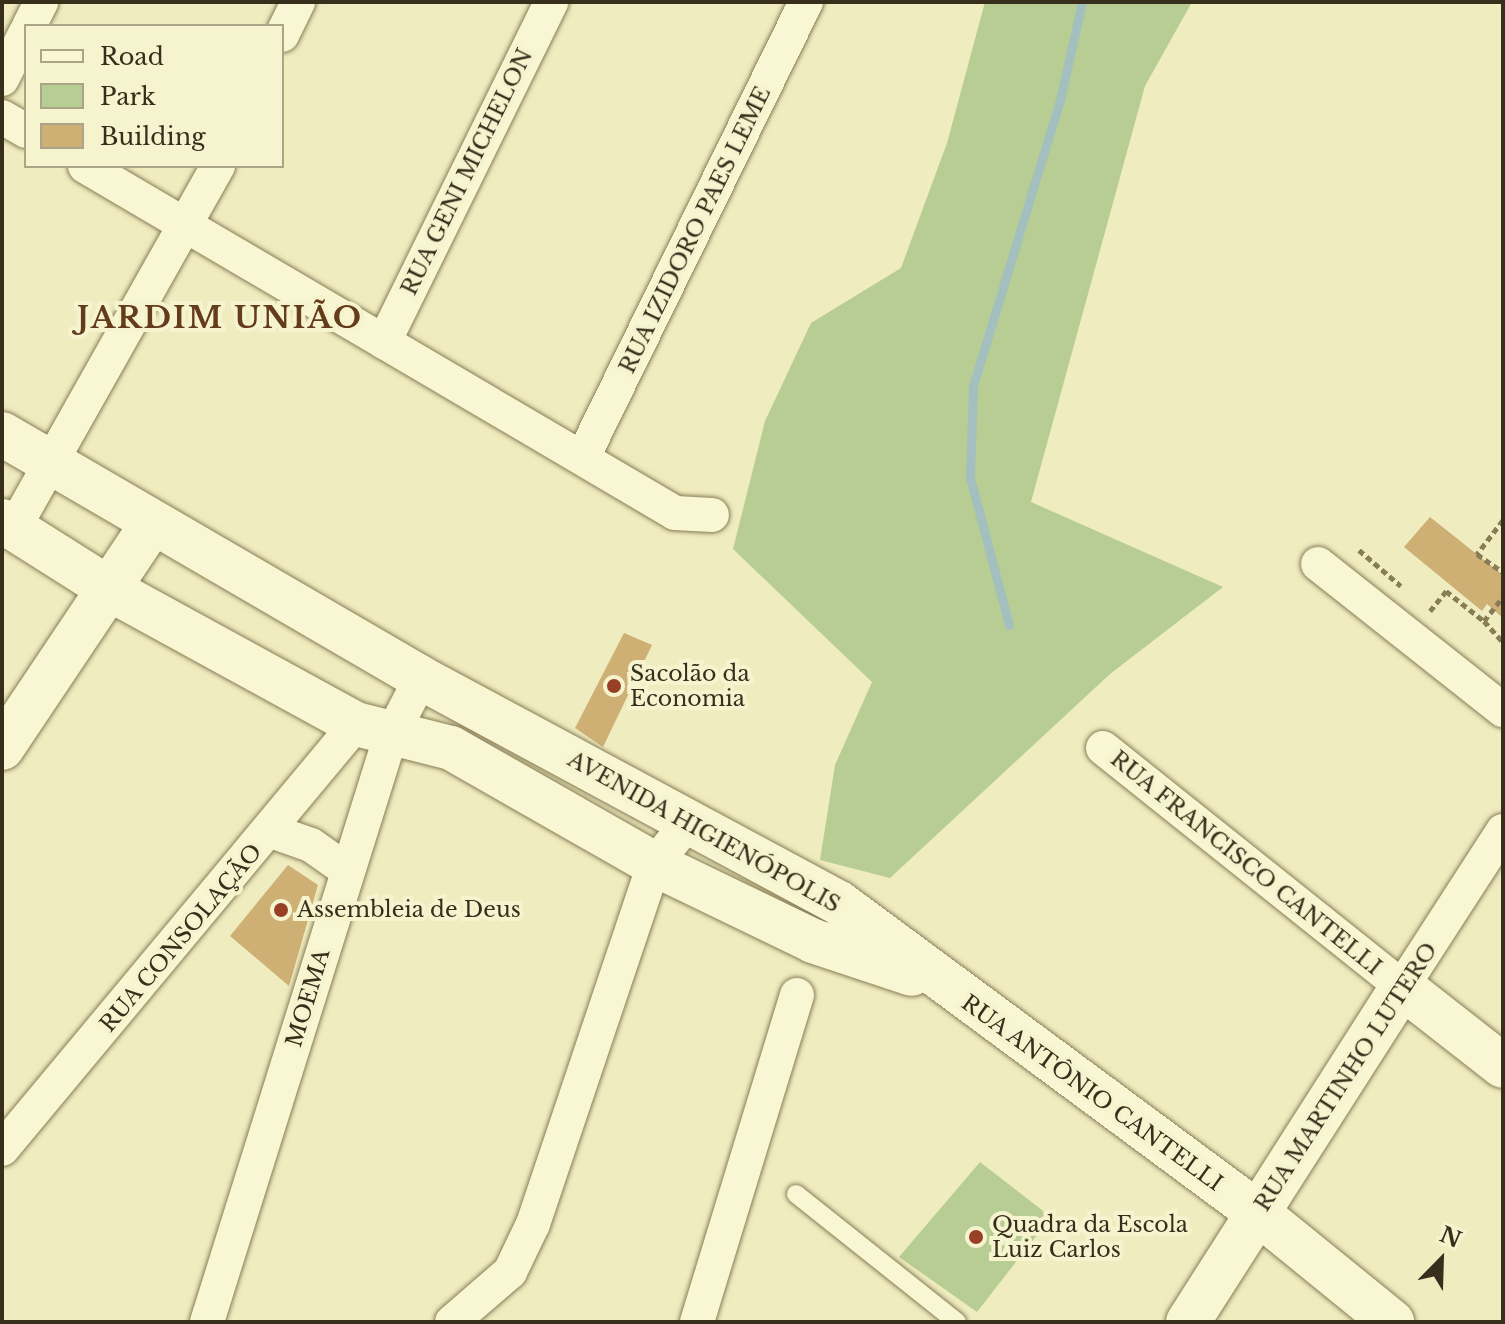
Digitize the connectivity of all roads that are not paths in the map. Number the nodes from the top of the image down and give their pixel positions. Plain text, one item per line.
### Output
1 (41, 2) edge
2 (298, 2) edge
3 (551, 2) edge
4 (806, 2) edge
5 (30, 24) edge
6 (284, 31) edge
7 (24, 36) edge
8 (2, 79) edge
9 (2, 117) edge
10 (24, 130) edge
11 (88, 168) edge
12 (217, 168) edge
13 (188, 227) junction
14 (384, 342) junction
15 (2, 434) edge
16 (583, 457) junction
17 (51, 463) junction
18 (712, 515) dead end
19 (152, 524) junction
20 (8, 525) edge
21 (1318, 564) dead end
22 (111, 590) junction
23 (421, 678) junction
24 (1503, 710) edge
25 (373, 731) junction
26 (2, 748) edge
27 (1103, 748) dead end
28 (689, 822) junction
29 (271, 831) junction
30 (1503, 831) edge
31 (654, 864) junction
32 (348, 871) junction
33 (941, 984) junction
34 (1402, 987) junction
35 (797, 995) dead end
36 (1503, 1066) edge
37 (2, 1149) edge
38 (796, 1194) dead end
39 (1258, 1213) junction
40 (207, 1322) edge
41 (452, 1322) edge
42 (697, 1322) edge
43 (957, 1322) edge
44 (1188, 1322) edge
45 (1392, 1322) edge

1 - 5 street
2 - 6 street
3 - 14 street, RUA GENI MICHELON
4 - 16 street, RUA IZIDORO PAES LEME
7 - 8 street
9 - 10 street
11 - 13 street
12 - 13 street
13 - 14 street
13 - 17 street
14 - 16 street
15 - 17 main road, AVENIDA HIGIENÓPOLIS
16 - 18 street
17 - 19 main road, AVENIDA HIGIENÓPOLIS
17 - 20 street
19 - 22 main road
19 - 23 main road, AVENIDA HIGIENÓPOLIS
20 - 22 main road, AVENIDA HIGIENÓPOLIS
21 - 24 street
22 - 25 main road, AVENIDA HIGIENÓPOLIS
22 - 26 main road
23 - 25 street, MOEMA
23 - 28 main road, AVENIDA HIGIENÓPOLIS
25 - 29 street, RUA CONSOLAÇÃO
25 - 31 main road, AVENIDA HIGIENÓPOLIS
25 - 32 street, MOEMA
27 - 34 street, RUA FRANCISCO CANTELLI
28 - 31 street
28 - 33 main road, AVENIDA HIGIENÓPOLIS
29 - 32 street
29 - 37 street, RUA CONSOLAÇÃO
30 - 34 street, RUA MARTINHO LUTERO
31 - 33 main road, AVENIDA HIGIENÓPOLIS
31 - 41 street
32 - 40 street, MOEMA
33 - 39 main road, RUA ANTÔNIO CANTELLI
34 - 36 main road, RUA FRANCISCO CANTELLI
34 - 39 main road, RUA MARTINHO LUTERO
35 - 42 street
38 - 43 lane
39 - 44 main road, RUA MARTINHO LUTERO
39 - 45 main road, RUA ANTÔNIO CANTELLI

